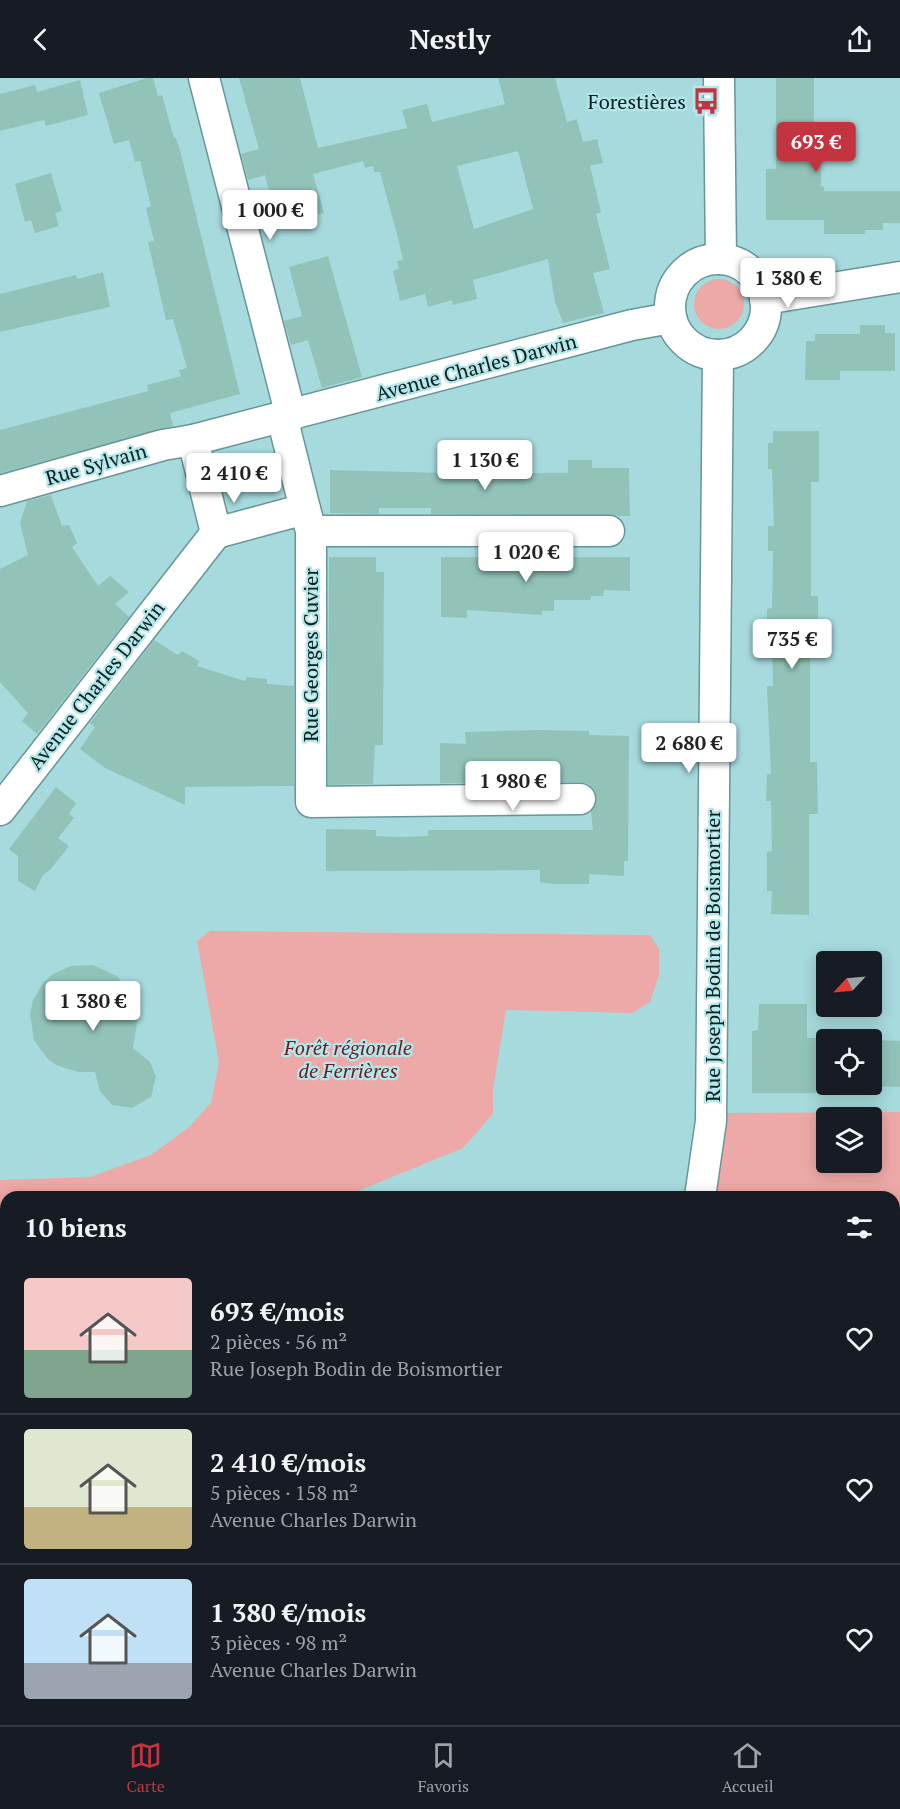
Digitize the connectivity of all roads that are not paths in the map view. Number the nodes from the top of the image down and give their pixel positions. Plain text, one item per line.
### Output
1 (204, 78) edge
2 (719, 78) edge
3 (721, 259) junction
4 (900, 277) edge
5 (765, 298) junction
6 (671, 318) junction
7 (718, 355) junction
8 (286, 417) junction
9 (193, 440) junction
10 (0, 491) edge
11 (308, 520) junction
12 (609, 531) dead end
13 (216, 533) junction
14 (580, 799) dead end
15 (0, 810) edge
16 (701, 1191) edge

1 - 8 street
2 - 3 street
3 - 5 street
3 - 6 street
4 - 5 street
5 - 7 street
6 - 7 street
6 - 8 street, Avenue Charles Darwin
7 - 16 street, Rue Joseph Bodin de Boismortier
8 - 9 street, Avenue Charles Darwin
8 - 11 street
9 - 10 street, Rue Sylvain
9 - 13 street
11 - 12 street
11 - 13 street
11 - 14 street, Rue Georges Cuvier
13 - 15 street, Avenue Charles Darwin

